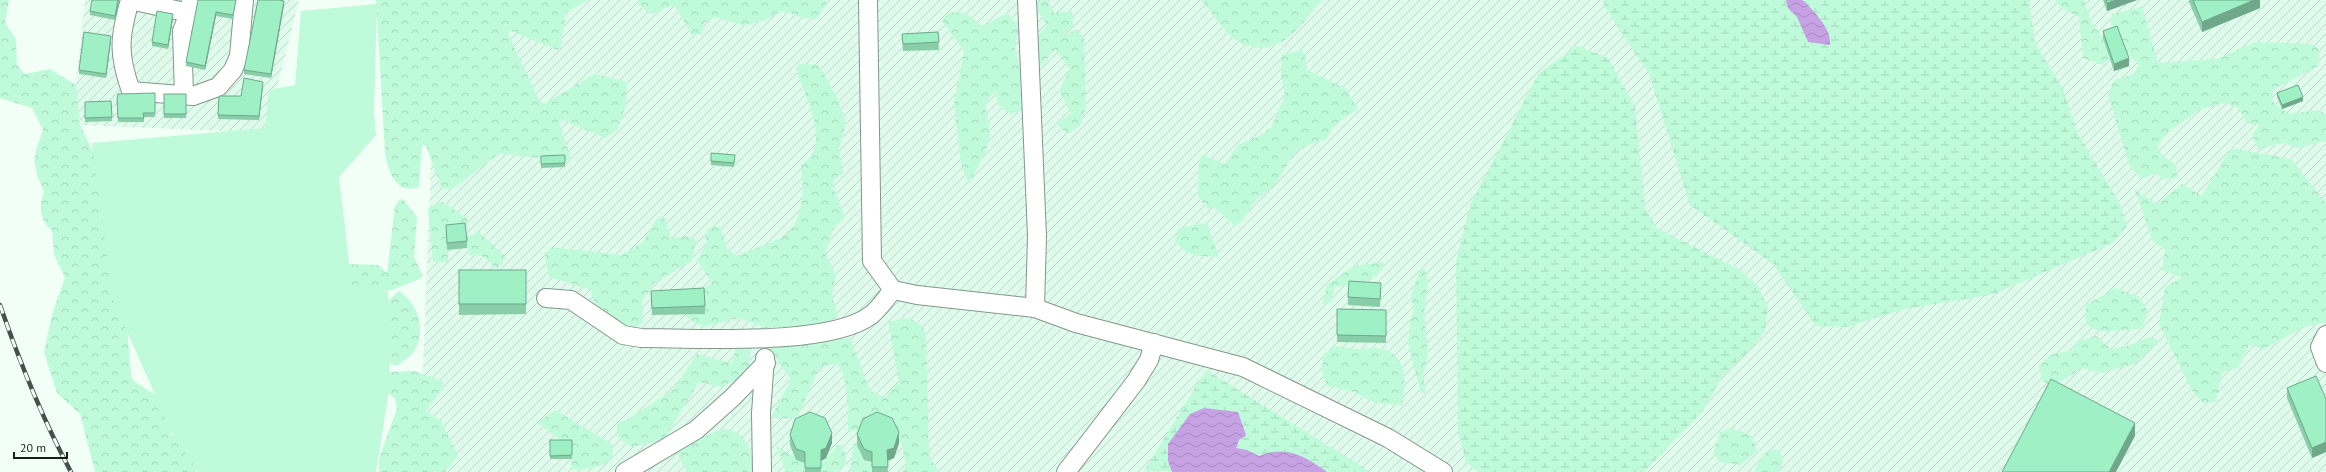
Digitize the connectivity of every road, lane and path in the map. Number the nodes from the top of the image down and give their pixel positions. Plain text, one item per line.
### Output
1 (130, 0) edge
2 (244, 0) edge
3 (868, 0) edge
4 (1027, 0) edge
5 (190, 7) edge
6 (184, 95) junction
7 (893, 290) junction
8 (546, 298) dead end
9 (1035, 308) junction
10 (2326, 335) edge
11 (762, 338) junction
12 (1154, 343) junction
13 (766, 363) junction
14 (2326, 363) edge
15 (625, 472) edge
16 (762, 472) edge
17 (1066, 472) edge
18 (1444, 472) edge

1 - 5 street
1 - 6 street
2 - 6 street
3 - 7 street
4 - 9 street
5 - 6 street
7 - 9 street
7 - 11 street
8 - 11 street
9 - 12 street
10 - 14 street
11 - 13 street
12 - 17 street
12 - 18 street
13 - 15 street
13 - 16 street

